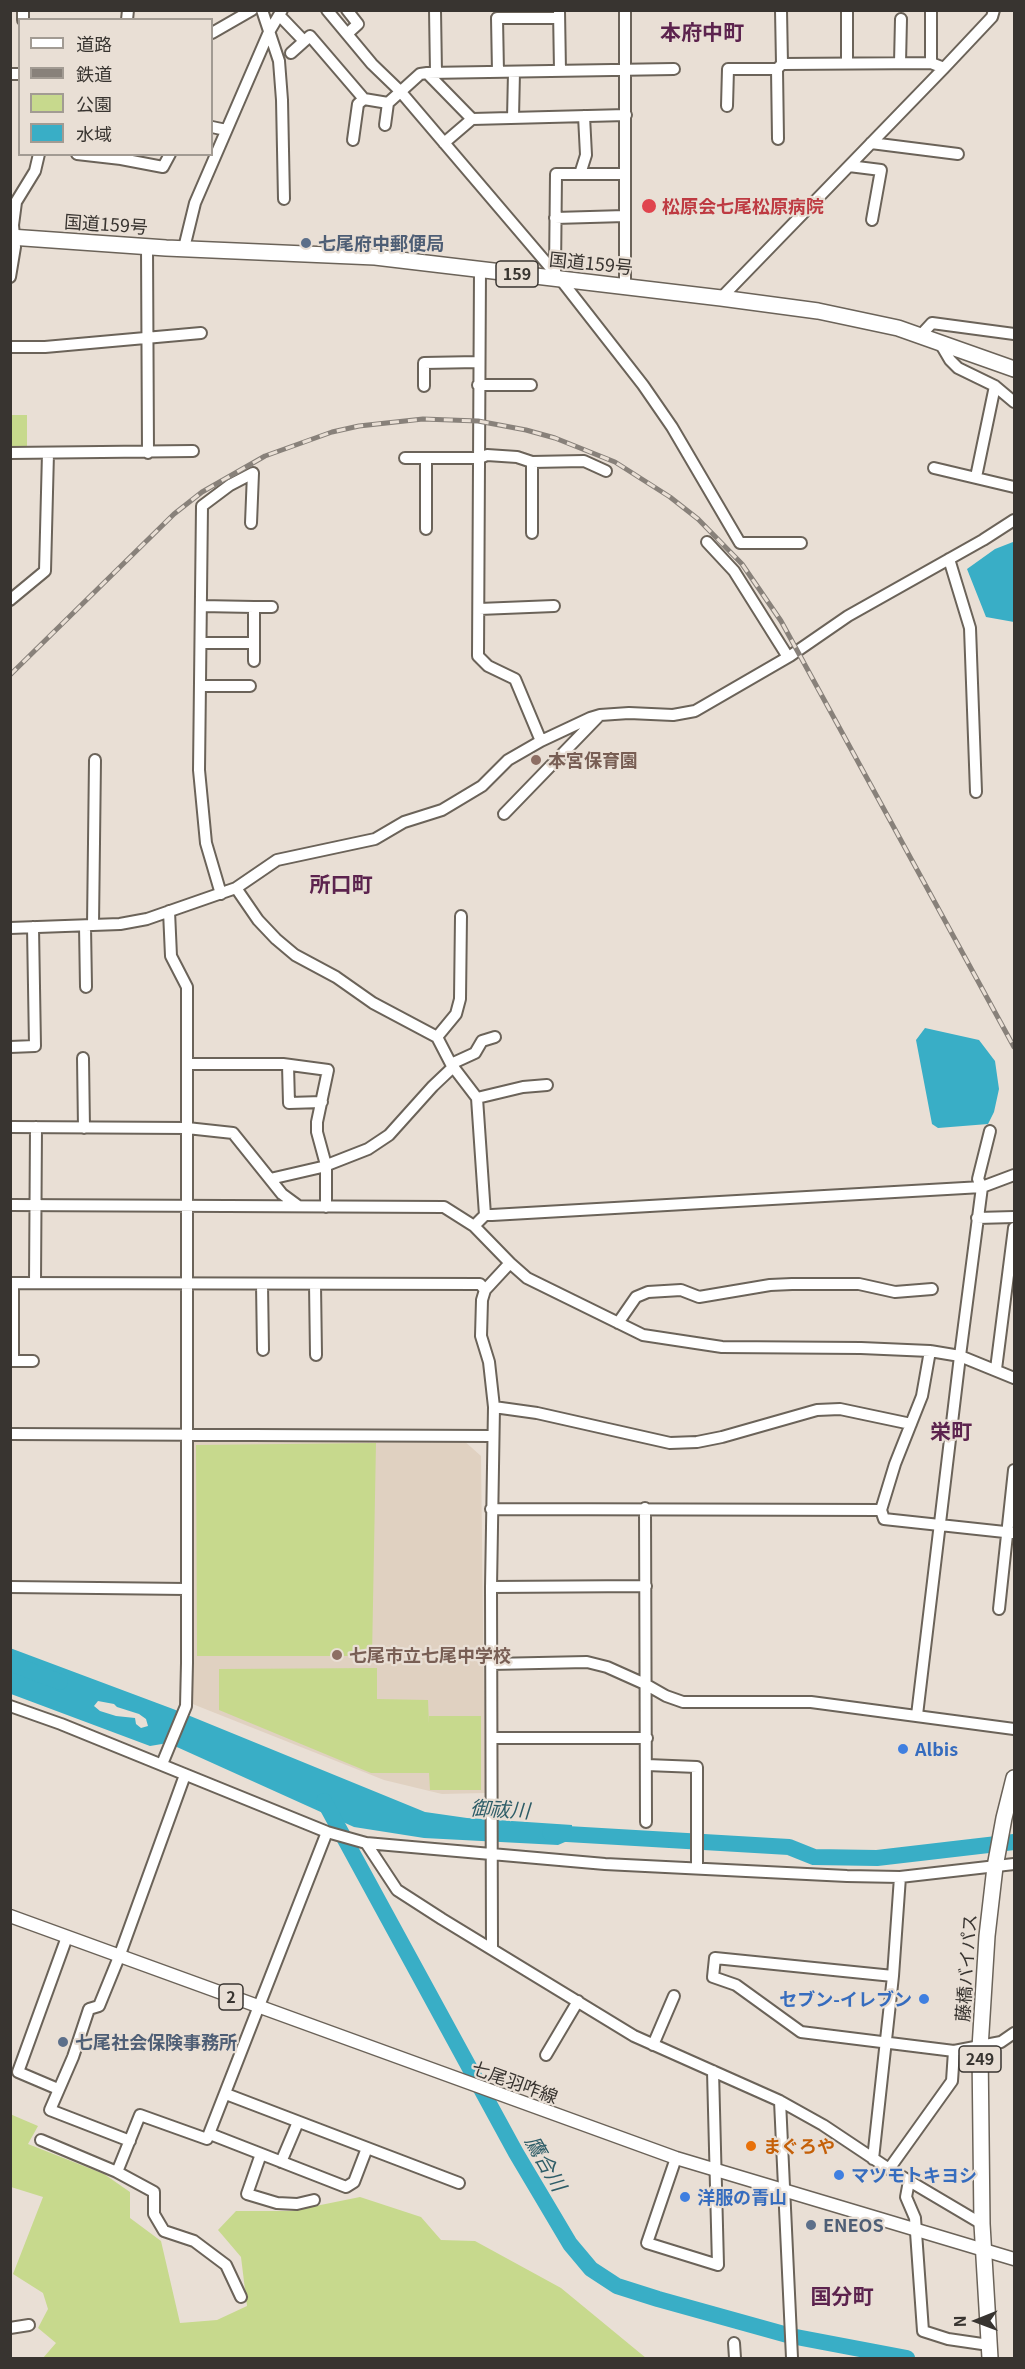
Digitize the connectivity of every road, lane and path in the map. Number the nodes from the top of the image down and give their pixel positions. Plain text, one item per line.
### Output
1 (252, 10) edge
2 (262, 10) edge
3 (327, 10) edge
4 (347, 10) edge
5 (435, 10) edge
6 (625, 10) edge
7 (782, 10) edge
8 (847, 10) edge
9 (930, 10) edge
10 (994, 10) edge
11 (281, 13) edge
12 (559, 14) edge
13 (901, 19) dead end
14 (213, 32) edge
15 (269, 32) junction
16 (347, 34) junction
17 (304, 41) junction
18 (291, 53) dead end
19 (847, 63) junction
20 (900, 63) junction
21 (931, 63) junction
22 (780, 66) junction
23 (944, 68) junction
24 (626, 69) junction
25 (674, 69) dead end
26 (560, 71) junction
27 (498, 72) junction
28 (514, 72) junction
29 (431, 73) junction
30 (400, 91) junction
31 (364, 99) junction
32 (388, 102) junction
33 (727, 106) dead end
34 (626, 115) junction
35 (584, 116) junction
36 (472, 118) junction
37 (513, 118) junction
38 (385, 125) dead end
39 (213, 127) edge
40 (226, 130) junction
41 (778, 139) dead end
42 (353, 140) dead end
43 (444, 143) junction
44 (871, 143) junction
45 (958, 154) dead end
46 (39, 156) edge
47 (169, 156) edge
48 (121, 157) edge
49 (849, 165) junction
50 (580, 174) junction
51 (626, 174) junction
52 (284, 199) dead end
53 (625, 216) junction
54 (555, 218) junction
55 (872, 220) dead end
56 (12, 238) edge
57 (147, 246) junction
58 (184, 248) junction
59 (480, 270) junction
60 (558, 276) junction
61 (10, 278) edge
62 (625, 286) junction
63 (721, 298) junction
64 (201, 333) dead end
65 (1014, 334) edge
66 (920, 336) junction
67 (148, 338) junction
68 (940, 343) junction
69 (10, 347) edge
70 (478, 362) junction
71 (1014, 369) edge
72 (478, 385) junction
73 (531, 385) dead end
74 (424, 386) dead end
75 (995, 386) junction
76 (1014, 402) edge
77 (193, 451) dead end
78 (10, 453) edge
79 (48, 453) junction
80 (148, 453) junction
81 (405, 458) dead end
82 (426, 458) junction
83 (480, 458) junction
84 (532, 462) junction
85 (934, 468) dead end
86 (606, 471) dead end
87 (976, 477) junction
88 (1014, 486) edge
89 (1014, 520) edge
90 (251, 523) dead end
91 (426, 529) dead end
92 (532, 533) dead end
93 (707, 542) dead end
94 (801, 543) dead end
95 (949, 560) junction
96 (10, 600) edge
97 (201, 606) junction
98 (554, 606) dead end
99 (254, 607) junction
100 (272, 607) dead end
101 (478, 609) junction
102 (201, 643) junction
103 (254, 643) junction
104 (788, 657) junction
105 (254, 660) dead end
106 (201, 686) junction
107 (250, 686) dead end
108 (600, 715) junction
109 (541, 741) junction
110 (94, 760) dead end
111 (976, 792) dead end
112 (504, 814) dead end
113 (236, 888) junction
114 (221, 894) junction
115 (170, 911) junction
116 (461, 916) dead end
117 (89, 925) junction
118 (33, 927) junction
119 (10, 928) edge
120 (86, 987) dead end
121 (437, 1037) junction
122 (495, 1037) dead end
123 (10, 1047) edge
124 (83, 1058) dead end
125 (187, 1064) junction
126 (288, 1065) junction
127 (452, 1065) junction
128 (547, 1085) dead end
129 (477, 1098) junction
130 (322, 1102) junction
131 (10, 1127) edge
132 (36, 1127) junction
133 (84, 1128) junction
134 (187, 1128) junction
135 (990, 1131) dead end
136 (326, 1165) junction
137 (1014, 1175) edge
138 (270, 1179) junction
139 (982, 1187) junction
140 (10, 1205) edge
141 (36, 1205) junction
142 (186, 1206) junction
143 (298, 1206) junction
144 (326, 1207) junction
145 (485, 1215) junction
146 (1014, 1217) edge
147 (977, 1218) junction
148 (474, 1226) junction
149 (1014, 1228) edge
150 (510, 1263) junction
151 (1011, 1278) edge
152 (12, 1283) edge
153 (35, 1283) junction
154 (186, 1284) junction
155 (262, 1284) junction
156 (315, 1284) junction
157 (932, 1289) dead end
158 (485, 1290) junction
159 (618, 1323) junction
160 (12, 1332) edge
161 (263, 1350) dead end
162 (930, 1351) junction
163 (316, 1355) dead end
164 (960, 1356) junction
165 (12, 1361) edge
166 (33, 1361) dead end
167 (996, 1369) junction
168 (1014, 1378) edge
169 (494, 1407) junction
170 (911, 1424) junction
171 (10, 1434) edge
172 (186, 1435) junction
173 (493, 1436) junction
174 (1014, 1470) edge
175 (645, 1508) junction
176 (492, 1509) junction
177 (881, 1510) junction
178 (940, 1525) junction
179 (1011, 1533) edge
180 (646, 1586) junction
181 (10, 1587) edge
182 (491, 1587) junction
183 (186, 1589) junction
184 (999, 1610) dead end
185 (491, 1664) junction
186 (645, 1684) junction
187 (10, 1706) edge
188 (917, 1715) junction
189 (1014, 1729) edge
190 (492, 1738) junction
191 (646, 1738) junction
192 (162, 1764) junction
193 (647, 1765) junction
194 (184, 1775) junction
195 (1014, 1778) edge
196 (646, 1822) dead end
197 (329, 1832) junction
198 (363, 1842) junction
199 (493, 1851) junction
200 (995, 1864) junction
201 (1014, 1864) edge
202 (696, 1867) junction
203 (900, 1877) junction
204 (10, 1916) edge
205 (67, 1937) junction
206 (492, 1949) junction
207 (119, 1957) junction
208 (893, 1976) junction
209 (674, 1996) dead end
210 (578, 2001) junction
211 (260, 2008) junction
212 (1014, 2033) edge
213 (886, 2042) junction
214 (653, 2045) junction
215 (980, 2048) junction
216 (954, 2051) junction
217 (546, 2055) dead end
218 (713, 2071) junction
219 (58, 2089) junction
220 (226, 2094) junction
221 (780, 2101) junction
222 (298, 2121) junction
223 (210, 2134) junction
224 (41, 2140) dead end
225 (130, 2141) junction
226 (367, 2148) junction
227 (261, 2154) junction
228 (676, 2158) junction
229 (873, 2159) junction
230 (281, 2162) junction
231 (889, 2169) junction
232 (715, 2170) junction
233 (117, 2172) junction
234 (909, 2181) junction
235 (459, 2183) dead end
236 (784, 2190) junction
237 (314, 2200) dead end
238 (982, 2224) junction
239 (915, 2228) junction
240 (984, 2252) junction
241 (1014, 2259) edge
242 (241, 2297) dead end
243 (30, 2325) dead end
244 (10, 2328) edge
245 (734, 2343) dead end
246 (989, 2353) edge
247 (792, 2356) edge
248 (735, 2358) edge

1 - 14 street
2 - 15 street
3 - 16 street
4 - 16 street
5 - 29 street
6 - 24 street
7 - 22 street
8 - 19 street
9 - 21 street
10 - 23 street
11 - 15 street
11 - 17 street
12 - 26 street
12 - 27 street
13 - 20 street
15 - 40 street
15 - 52 street
16 - 30 street
17 - 18 street
17 - 31 street
19 - 20 street
19 - 22 street
20 - 21 street
21 - 23 street
22 - 33 street
22 - 41 street
23 - 44 street
24 - 25 street
24 - 26 street
24 - 34 street
26 - 28 street
27 - 28 street
27 - 29 street
28 - 37 street
29 - 30 street
29 - 36 street
30 - 32 street
30 - 43 street
31 - 32 street
31 - 42 street
32 - 38 street
34 - 35 street
34 - 51 street
35 - 37 street
35 - 50 street
36 - 37 street
36 - 43 street
39 - 40 street
40 - 58 street
43 - 60 street
44 - 45 street
44 - 49 street
46 - 56 street
47 - 48 street
49 - 55 street
49 - 63 street
50 - 51 street
50 - 54 street
51 - 53 street
53 - 54 street
53 - 62 street
54 - 60 street
56 - 57 highway, 国道159号 / 159
56 - 61 street
57 - 58 highway, 国道159号 / 159
57 - 67 street
58 - 59 highway, 国道159号 / 159
59 - 60 highway, 国道159号 / 159
59 - 70 street
60 - 62 highway, 国道159号 / 159
60 - 94 street
62 - 63 highway, 国道159号 / 159
63 - 66 highway, 国道159号 / 159
64 - 67 street
65 - 66 street
66 - 68 highway, 国道159号 / 159
67 - 69 street
67 - 80 street
68 - 71 highway, 国道159号 / 159
68 - 75 street
70 - 72 street
70 - 74 street
72 - 73 street
72 - 83 street
75 - 76 street
75 - 87 street
77 - 80 street
78 - 79 street
79 - 80 street
79 - 96 street
81 - 82 street
82 - 83 street
82 - 91 street
83 - 84 street
83 - 101 street
84 - 86 street
84 - 92 street
85 - 87 street
87 - 88 street
89 - 95 street
90 - 97 street
93 - 104 street
95 - 104 street
95 - 111 street
97 - 99 street
97 - 102 street
98 - 101 street
99 - 100 street
99 - 103 street
101 - 109 street
102 - 103 street
102 - 106 street
103 - 105 street
104 - 108 street
106 - 107 street
106 - 114 street
108 - 109 street
108 - 112 street
109 - 113 street
110 - 117 street
113 - 114 street
113 - 121 street
114 - 115 street
115 - 117 street
115 - 125 street
116 - 121 street
117 - 118 street
117 - 120 street
118 - 119 street
118 - 123 street
121 - 127 street
122 - 127 street
124 - 133 street
125 - 126 street
125 - 134 street
126 - 130 street
126 - 130 street
127 - 129 street
127 - 136 street
128 - 129 street
129 - 145 street
130 - 136 street
131 - 132 street
132 - 133 street
132 - 141 street
133 - 134 street
134 - 138 street
134 - 142 street
135 - 139 street
136 - 138 street
136 - 144 street
137 - 139 street
138 - 143 street
139 - 145 street
139 - 147 street
140 - 141 street
141 - 142 street
141 - 153 street
142 - 143 street
142 - 154 street
143 - 144 street
144 - 148 street
145 - 148 street
146 - 147 street
147 - 164 street
148 - 150 street
149 - 151 street
150 - 158 street
150 - 159 street
151 - 167 street
152 - 153 street
152 - 160 street
153 - 154 street
154 - 155 street
154 - 172 street
155 - 156 street
155 - 161 street
156 - 158 street
156 - 163 street
157 - 159 street
158 - 169 street
159 - 162 street
160 - 165 street
162 - 164 street
162 - 170 street
164 - 167 street
164 - 178 street
165 - 166 street
167 - 168 street
169 - 170 street
169 - 173 street
170 - 177 street
171 - 172 street
172 - 173 street
172 - 183 street
173 - 176 street
174 - 179 street
175 - 176 street
175 - 177 street
175 - 180 street
176 - 182 street
177 - 178 street
178 - 179 street
178 - 188 street
179 - 184 street
180 - 182 street
180 - 186 street
181 - 183 street
182 - 185 street
183 - 192 street
185 - 186 street
185 - 190 street
186 - 188 street
186 - 191 street
187 - 192 street
188 - 189 street
190 - 191 street
190 - 199 street
191 - 193 street
192 - 194 street
193 - 196 street
193 - 202 street
194 - 197 street
194 - 207 street
195 - 200 highway, 藤橋バイパス / 249
197 - 198 street
197 - 211 street
198 - 199 street
198 - 206 street
199 - 202 street
199 - 206 street
200 - 201 street
200 - 203 street
200 - 215 highway, 藤橋バイパス / 249
202 - 203 street
203 - 208 street
204 - 205 main road, 七尾羽咋線 / 2
205 - 207 main road, 七尾羽咋線 / 2
205 - 219 street
206 - 210 street
207 - 211 main road, 七尾羽咋線 / 2
207 - 219 street
208 - 213 street
208 - 213 street
209 - 214 street
210 - 214 street
210 - 217 street
211 - 220 street
211 - 228 main road, 七尾羽咋線 / 2
212 - 215 street
213 - 216 street
213 - 229 street
214 - 218 street
215 - 216 street
215 - 238 highway, 藤橋バイパス / 249
216 - 231 street
218 - 221 street
218 - 232 street
219 - 225 street
220 - 222 street
220 - 223 street
221 - 229 street
221 - 236 street
222 - 226 street
222 - 230 street
223 - 225 street
223 - 227 street
224 - 233 street
225 - 233 street
226 - 230 street
226 - 235 street
227 - 230 street
227 - 237 street
228 - 232 main road, 七尾羽咋線 / 2
228 - 232 street
229 - 231 street
231 - 234 street
232 - 236 main road, 七尾羽咋線 / 2
233 - 242 street
234 - 238 street
234 - 239 street
236 - 239 main road, 七尾羽咋線 / 2
236 - 247 street
238 - 240 highway, 藤橋バイパス / 249
239 - 240 main road, 七尾羽咋線 / 2
239 - 246 street
240 - 241 main road, 七尾羽咋線 / 2
240 - 246 highway, 藤橋バイパス / 249
243 - 244 street
245 - 248 street

